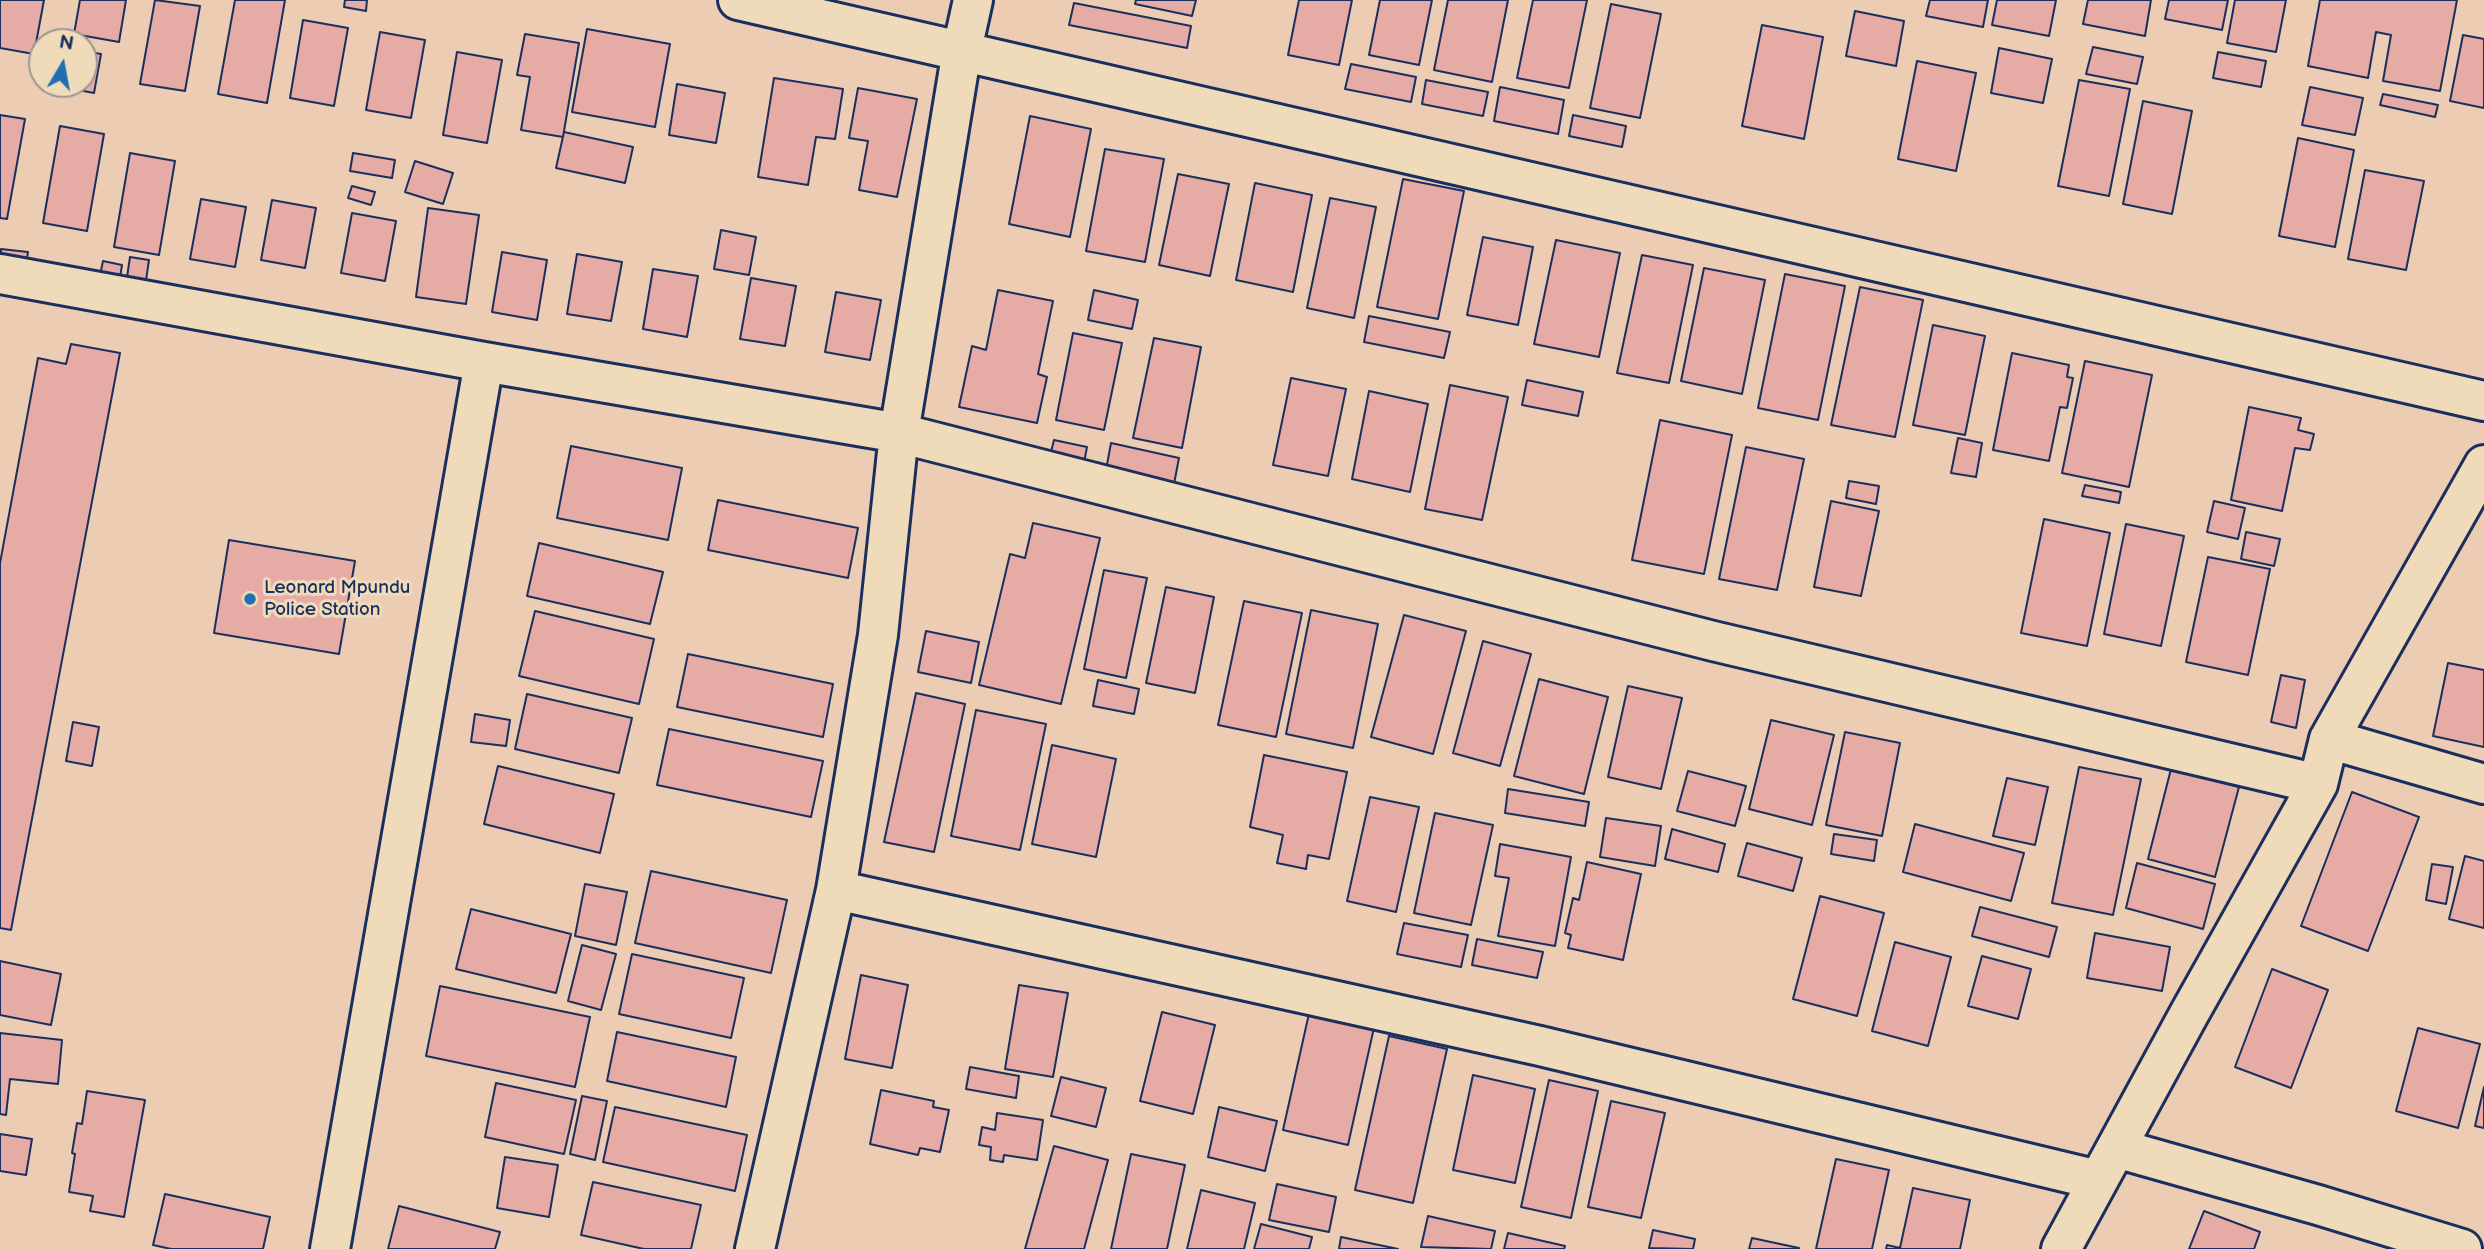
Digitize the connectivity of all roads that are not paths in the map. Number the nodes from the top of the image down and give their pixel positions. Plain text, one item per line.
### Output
1 (738, 0) edge
2 (973, 0) edge
3 (962, 50) junction
4 (2, 286) edge
5 (484, 362) junction
6 (2484, 401) edge
7 (899, 433) junction
8 (2484, 465) edge
9 (2329, 738) junction
10 (2318, 784) junction
11 (2484, 785) edge
12 (836, 890) junction
13 (2107, 1164) junction
14 (331, 1249) edge
15 (755, 1249) edge
16 (2061, 1249) edge
17 (2462, 1249) edge

1 - 3 street
2 - 3 street
3 - 6 street
3 - 7 street
4 - 5 street
5 - 7 street
5 - 14 street
7 - 10 street
7 - 12 street
8 - 9 street
9 - 10 street
9 - 11 street
10 - 13 street
12 - 13 street
12 - 15 street
13 - 16 street
13 - 17 street

